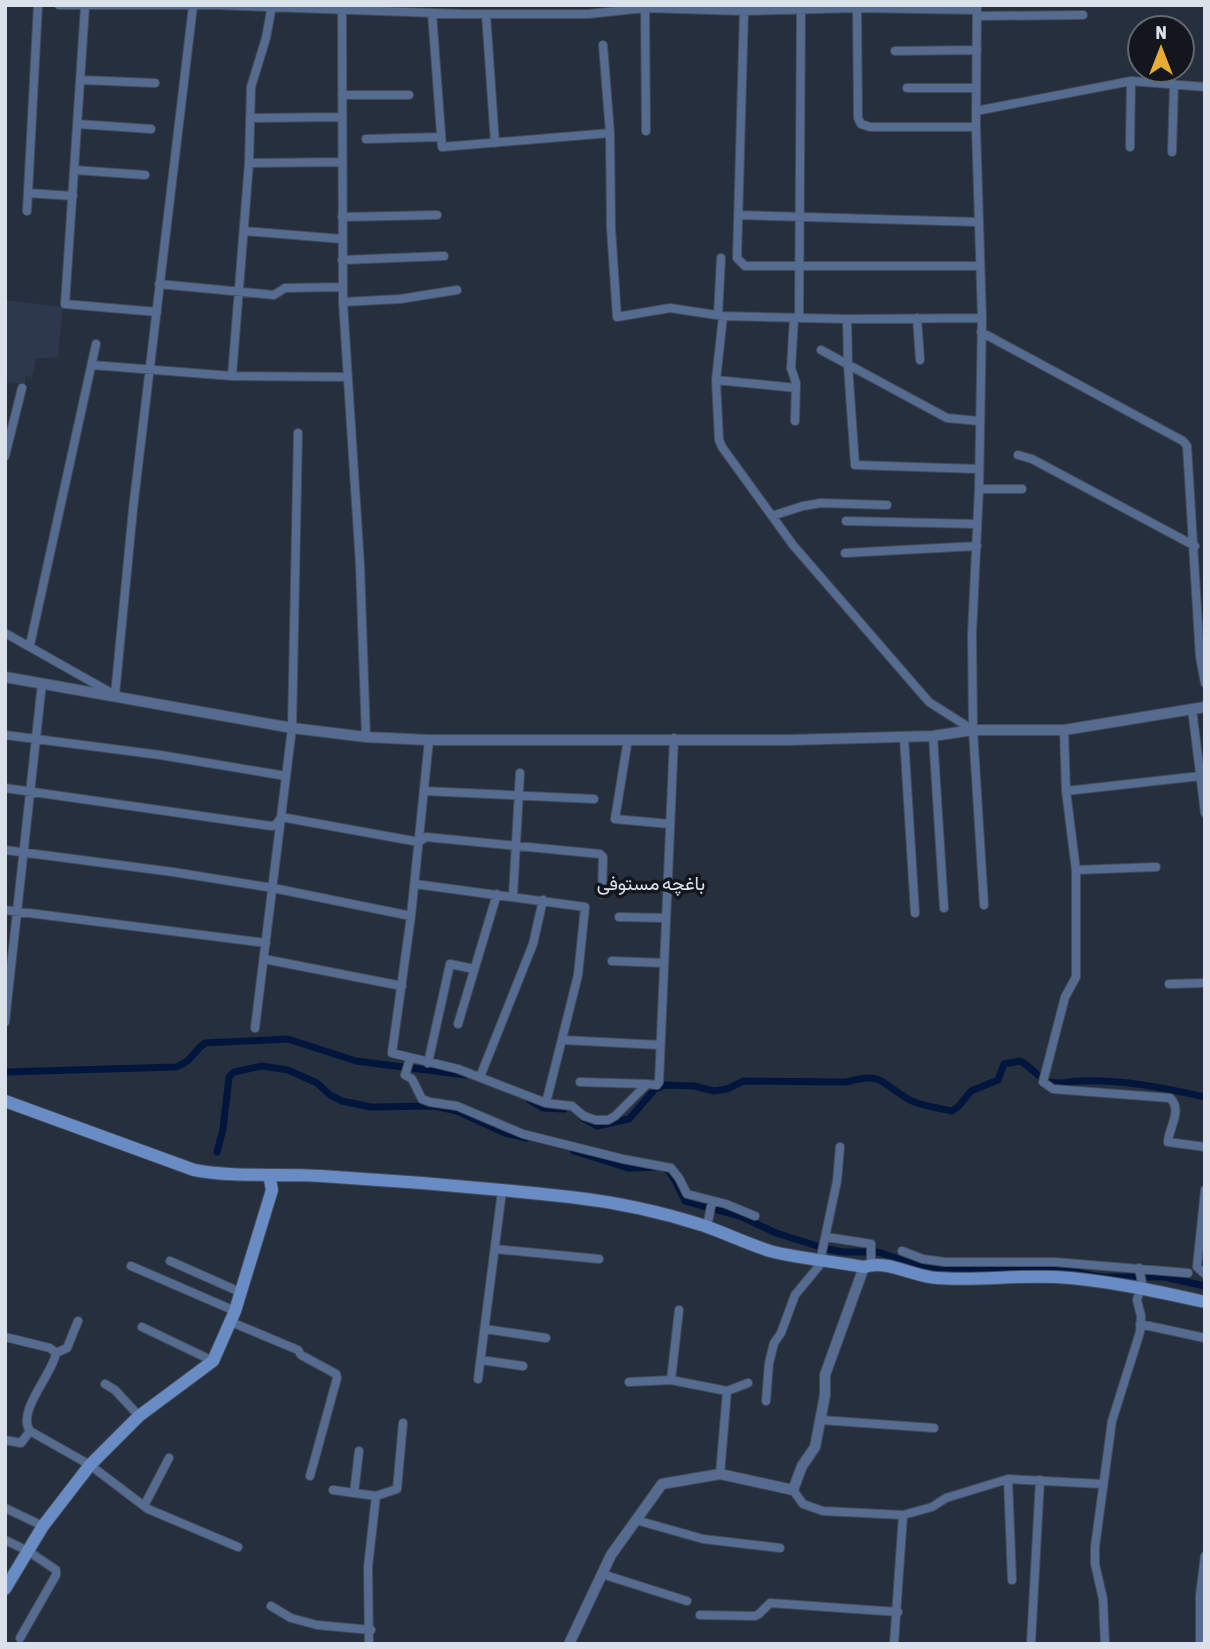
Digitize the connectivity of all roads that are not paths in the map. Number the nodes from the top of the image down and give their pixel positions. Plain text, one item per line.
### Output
1 (38, 5) edge
2 (59, 5) edge
3 (216, 5) edge
4 (85, 6) edge
5 (178, 6) edge
6 (193, 6) edge
7 (272, 6) edge
8 (690, 7) edge
9 (342, 8) edge
10 (374, 8) edge
11 (645, 8) junction
12 (857, 8) junction
13 (416, 9) edge
14 (464, 9) edge
15 (508, 9) edge
16 (598, 9) edge
17 (977, 10) edge
18 (744, 11) junction
19 (801, 11) junction
20 (432, 13) junction
21 (485, 14) junction
22 (1083, 15) dead end
23 (603, 45) dead end
24 (977, 50) junction
25 (895, 51) dead end
26 (80, 80) junction
27 (1126, 82) edge
28 (155, 83) dead end
29 (1131, 84) edge
30 (1163, 84) edge
31 (1174, 85) junction
32 (1205, 87) edge
33 (906, 88) dead end
34 (976, 88) junction
35 (341, 95) junction
36 (409, 95) dead end
37 (976, 111) junction
38 (341, 117) junction
39 (250, 118) junction
40 (78, 124) junction
41 (976, 127) junction
42 (151, 129) dead end
43 (646, 131) dead end
44 (610, 133) junction
45 (440, 137) junction
46 (366, 139) dead end
47 (495, 143) junction
48 (1130, 147) dead end
49 (1172, 152) dead end
50 (341, 162) junction
51 (249, 163) junction
52 (75, 170) junction
53 (145, 175) dead end
54 (28, 193) junction
55 (73, 196) junction
56 (26, 211) dead end
57 (437, 215) dead end
58 (738, 215) junction
59 (799, 216) junction
60 (341, 217) junction
61 (978, 222) junction
62 (244, 231) junction
63 (341, 239) junction
64 (444, 256) dead end
65 (721, 258) dead end
66 (342, 260) junction
67 (980, 266) junction
68 (800, 267) junction
69 (159, 284) junction
70 (343, 287) junction
71 (457, 290) dead end
72 (238, 292) junction
73 (344, 302) junction
74 (157, 312) junction
75 (721, 316) junction
76 (796, 318) junction
77 (917, 318) junction
78 (982, 318) junction
79 (848, 319) junction
80 (981, 332) junction
81 (96, 344) dead end
82 (821, 350) dead end
83 (920, 360) dead end
84 (92, 365) junction
85 (848, 366) junction
86 (151, 370) junction
87 (232, 376) junction
88 (348, 377) junction
89 (716, 380) junction
90 (22, 388) dead end
91 (796, 388) junction
92 (795, 421) dead end
93 (979, 421) junction
94 (298, 433) dead end
95 (1018, 455) dead end
96 (5, 456) edge
97 (978, 469) junction
98 (979, 489) junction
99 (1022, 489) dead end
100 (887, 506) dead end
101 (772, 516) junction
102 (846, 521) dead end
103 (977, 524) junction
104 (976, 546) junction
105 (1195, 546) junction
106 (845, 553) dead end
107 (5, 633) edge
108 (30, 645) junction
109 (5, 677) edge
110 (42, 683) junction
111 (1205, 683) edge
112 (115, 695) junction
113 (1205, 707) edge
114 (1192, 709) junction
115 (292, 728) junction
116 (973, 730) junction
117 (1064, 730) junction
118 (5, 735) edge
119 (933, 736) junction
120 (366, 737) junction
121 (904, 737) junction
122 (674, 738) junction
123 (36, 739) junction
124 (628, 739) junction
125 (429, 740) junction
126 (520, 773) dead end
127 (286, 776) junction
128 (1199, 776) junction
129 (5, 788) edge
130 (31, 790) junction
131 (424, 791) junction
132 (1066, 791) junction
133 (519, 796) junction
134 (594, 799) dead end
135 (1205, 813) edge
136 (281, 817) junction
137 (670, 824) junction
138 (419, 842) junction
139 (515, 846) junction
140 (5, 850) edge
141 (24, 853) junction
142 (1156, 867) dead end
143 (1076, 870) junction
144 (415, 884) junction
145 (272, 888) junction
146 (497, 894) junction
147 (602, 894) dead end
148 (513, 896) junction
149 (543, 900) junction
150 (984, 905) dead end
151 (944, 908) dead end
152 (5, 910) edge
153 (17, 911) junction
154 (915, 913) dead end
155 (411, 916) junction
156 (619, 917) dead end
157 (666, 918) junction
158 (266, 943) junction
159 (264, 959) junction
160 (612, 961) dead end
161 (664, 963) junction
162 (474, 969) junction
163 (1205, 983) edge
164 (1170, 984) dead end
165 (402, 986) junction
166 (5, 1022) edge
167 (458, 1024) dead end
168 (255, 1028) dead end
169 (563, 1040) junction
170 (660, 1045) junction
171 (410, 1059) junction
172 (428, 1063) junction
173 (480, 1077) junction
174 (580, 1082) dead end
175 (647, 1084) junction
176 (5, 1101) edge
177 (546, 1103) junction
178 (840, 1147) dead end
179 (1205, 1147) edge
180 (269, 1175) junction
181 (1205, 1190) edge
182 (502, 1191) junction
183 (712, 1200) junction
184 (755, 1216) dead end
185 (708, 1221) junction
186 (824, 1239) junction
187 (495, 1249) junction
188 (902, 1251) dead end
189 (820, 1255) junction
190 (599, 1259) dead end
191 (170, 1261) dead end
192 (869, 1264) junction
193 (131, 1266) dead end
194 (1056, 1270) junction
195 (1139, 1270) junction
196 (1188, 1273) dead end
197 (1205, 1274) edge
198 (1142, 1286) junction
199 (240, 1292) junction
200 (1205, 1302) edge
201 (678, 1310) dead end
202 (233, 1317) junction
203 (78, 1321) dead end
204 (1140, 1324) junction
205 (142, 1327) dead end
206 (485, 1329) junction
207 (5, 1337) edge
208 (546, 1338) dead end
209 (1205, 1338) edge
210 (56, 1353) junction
211 (481, 1360) junction
212 (213, 1361) junction
213 (523, 1366) dead end
214 (478, 1379) dead end
215 (671, 1380) junction
216 (629, 1382) dead end
217 (748, 1383) dead end
218 (105, 1384) dead end
219 (727, 1391) junction
220 (766, 1401) dead end
221 (139, 1416) junction
222 (821, 1420) junction
223 (403, 1423) dead end
224 (934, 1428) dead end
225 (30, 1432) junction
226 (5, 1440) edge
227 (359, 1451) dead end
228 (169, 1458) dead end
229 (90, 1465) junction
230 (720, 1474) junction
231 (310, 1476) dead end
232 (1008, 1479) junction
233 (1040, 1480) junction
234 (1102, 1484) junction
235 (333, 1490) dead end
236 (793, 1490) junction
237 (354, 1493) junction
238 (376, 1496) junction
239 (144, 1506) junction
240 (5, 1508) edge
241 (903, 1515) junction
242 (636, 1520) junction
243 (43, 1526) junction
244 (5, 1540) edge
245 (238, 1547) dead end
246 (780, 1548) dead end
247 (28, 1551) junction
248 (1205, 1556) edge
249 (602, 1574) junction
250 (1012, 1580) dead end
251 (5, 1589) edge
252 (687, 1601) dead end
253 (271, 1606) dead end
254 (898, 1612) junction
255 (700, 1615) dead end
256 (1202, 1622) edge
257 (371, 1630) junction
258 (20, 1638) dead end
259 (1031, 1643) edge
260 (369, 1644) edge
261 (569, 1644) edge
262 (894, 1644) edge
263 (1105, 1644) edge
264 (1200, 1644) edge

1 - 54 street
2 - 4 street
3 - 6 street
3 - 7 street
4 - 5 street
4 - 26 street
5 - 6 street
6 - 69 street
7 - 9 street
7 - 39 street
8 - 11 street
8 - 18 street
9 - 10 street
9 - 35 street
10 - 13 street
11 - 16 street
11 - 43 street
12 - 17 street
12 - 19 street
12 - 41 street
13 - 20 street
14 - 20 street
14 - 21 street
15 - 16 street
15 - 21 street
17 - 22 street
17 - 24 street
18 - 19 street
18 - 58 street
19 - 59 street
20 - 45 street
21 - 47 street
23 - 44 street
24 - 25 street
24 - 34 street
26 - 28 street
26 - 40 street
27 - 37 street
29 - 48 street
30 - 31 street
31 - 32 street
31 - 49 street
33 - 34 street
34 - 37 street
35 - 36 street
35 - 38 street
37 - 41 street
38 - 39 street
38 - 50 street
39 - 51 street
40 - 42 street
40 - 52 street
41 - 61 street
44 - 47 street
44 - 75 street
45 - 46 street
45 - 47 street
50 - 51 street
50 - 60 street
51 - 62 street
52 - 53 street
52 - 55 street
54 - 55 street
54 - 56 street
55 - 74 street
57 - 60 street
58 - 59 street
58 - 68 street
59 - 61 street
59 - 68 street
60 - 63 street
61 - 67 street
62 - 63 street
62 - 72 street
63 - 66 street
64 - 66 street
65 - 75 street
66 - 70 street
67 - 68 street
67 - 78 street
68 - 76 street
69 - 72 street
69 - 74 street
70 - 72 street
70 - 73 street
71 - 73 street
72 - 87 street
73 - 88 street
74 - 86 street
75 - 76 street
75 - 89 street
76 - 79 street
76 - 91 street
77 - 78 street
77 - 79 street
77 - 83 street
78 - 80 street
79 - 85 street
80 - 93 street
80 - 105 street
81 - 84 street
82 - 85 street
84 - 86 street
84 - 108 street
85 - 93 street
85 - 97 street
86 - 87 street
86 - 112 street
87 - 88 street
88 - 120 street
89 - 91 street
89 - 101 street
90 - 96 street
91 - 92 street
93 - 97 street
94 - 115 street
95 - 105 street
97 - 98 street
98 - 99 street
98 - 103 street
100 - 101 street
101 - 116 street
102 - 103 street
103 - 104 street
104 - 106 street
104 - 116 street
105 - 111 street
107 - 108 street
108 - 112 street
109 - 110 street
110 - 112 street
110 - 123 street
112 - 115 street
113 - 114 street
114 - 117 street
114 - 128 street
115 - 120 street
115 - 127 street
116 - 117 street
116 - 119 street
116 - 150 street
117 - 132 street
118 - 123 street
119 - 121 street
119 - 151 street
120 - 125 street
121 - 122 street
121 - 154 street
122 - 124 street
122 - 137 street
123 - 127 street
123 - 130 street
124 - 125 street
124 - 137 street
125 - 131 street
126 - 133 street
127 - 136 street
128 - 132 street
128 - 135 street
129 - 130 street
130 - 136 street
130 - 141 street
131 - 133 street
131 - 138 street
132 - 143 street
133 - 134 street
133 - 139 street
136 - 138 street
136 - 145 street
137 - 157 street
138 - 139 street
138 - 144 street
139 - 147 street
139 - 148 street
140 - 141 street
141 - 145 street
141 - 153 street
142 - 143 street
143 - 179 street
144 - 146 street
144 - 155 street
145 - 155 street
145 - 158 street
146 - 148 street
146 - 162 street
148 - 149 street
149 - 169 street
149 - 173 street
152 - 153 street
153 - 158 street
153 - 166 street
155 - 165 street
156 - 157 street
157 - 161 street
158 - 159 street
159 - 165 street
159 - 168 street
160 - 161 street
161 - 170 street
162 - 167 street
162 - 172 street
163 - 164 street
165 - 171 street
169 - 170 street
169 - 177 street
170 - 175 street
171 - 172 street
171 - 183 street
172 - 173 street
173 - 177 street
174 - 175 street
175 - 177 street
176 - 180 main road
178 - 186 street
180 - 182 main road
180 - 199 main road
181 - 197 street
182 - 185 main road
182 - 187 street
183 - 184 street
183 - 185 street
185 - 189 main road
186 - 189 street
186 - 192 street
187 - 190 street
187 - 206 street
188 - 194 street
189 - 192 main road
189 - 220 street
191 - 199 street
192 - 194 main road
192 - 222 street
193 - 202 street
194 - 195 street
194 - 198 main road
195 - 196 street
195 - 198 street
198 - 200 main road
198 - 204 street
199 - 202 main road
201 - 215 street
202 - 212 main road
202 - 231 street
203 - 210 street
204 - 209 street
204 - 234 street
205 - 212 street
206 - 208 street
206 - 211 street
207 - 210 street
210 - 225 street
211 - 213 street
211 - 214 street
212 - 221 main road
215 - 216 street
215 - 219 street
217 - 219 street
218 - 221 street
219 - 230 street
221 - 229 main road
222 - 224 street
222 - 236 street
223 - 238 street
225 - 226 street
225 - 229 street
227 - 237 street
228 - 239 street
229 - 239 street
229 - 243 main road
230 - 236 street
230 - 242 street
232 - 233 street
232 - 241 street
232 - 250 street
233 - 234 street
233 - 259 street
234 - 263 street
235 - 237 street
236 - 241 street
237 - 238 street
238 - 257 street
239 - 245 street
240 - 243 street
241 - 254 street
242 - 246 street
242 - 249 street
243 - 247 main road
244 - 247 street
247 - 251 main road
247 - 258 street
248 - 256 street
249 - 252 street
249 - 261 street
253 - 257 street
254 - 255 street
254 - 262 street
256 - 264 street
257 - 260 street

